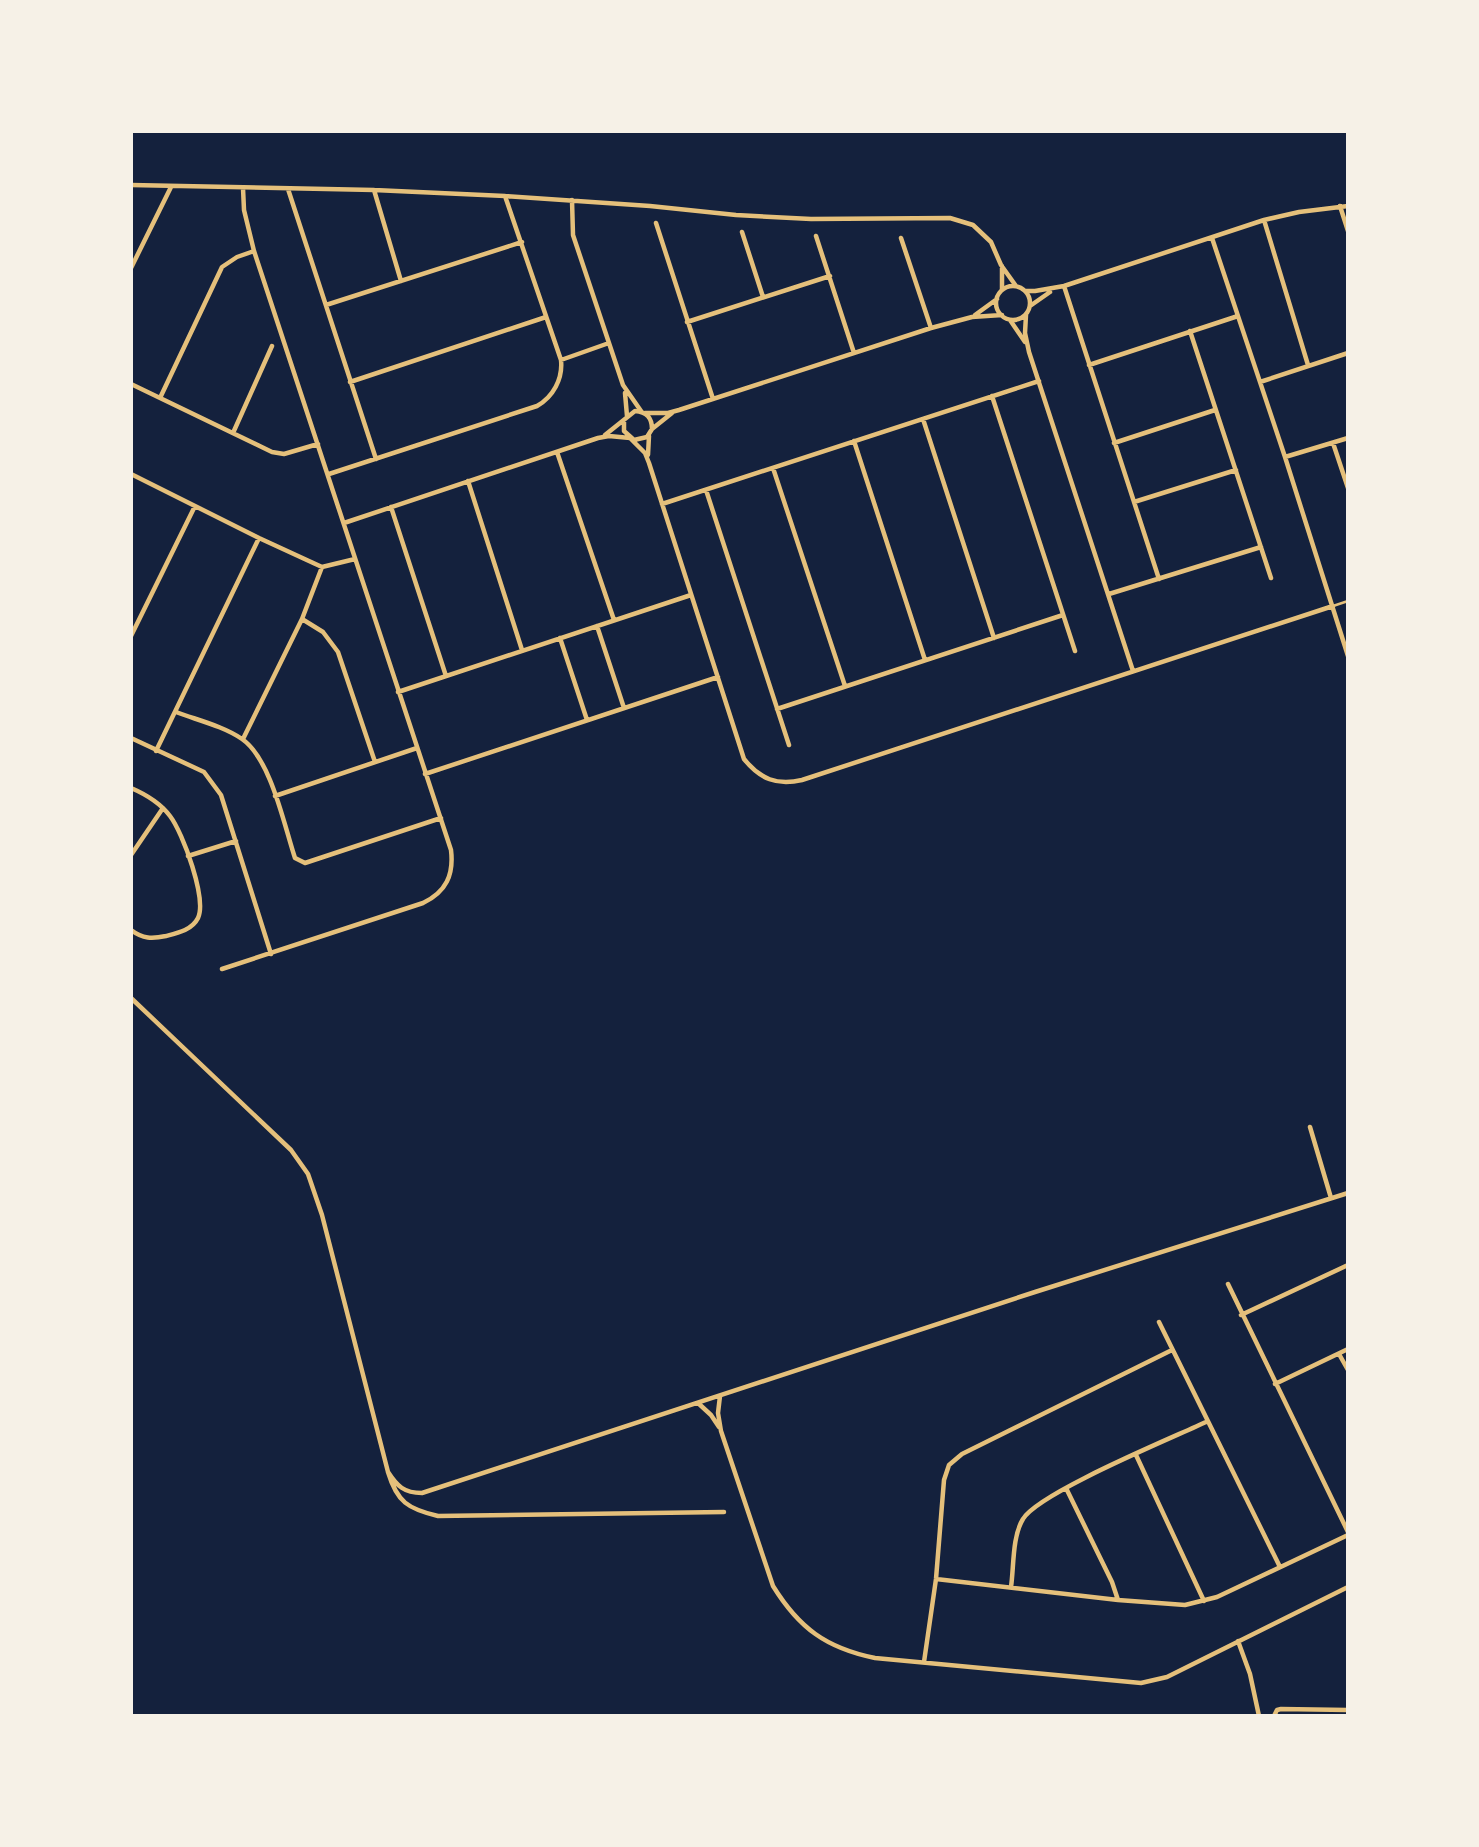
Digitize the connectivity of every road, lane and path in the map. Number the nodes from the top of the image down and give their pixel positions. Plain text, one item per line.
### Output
1 (131, 185) edge
2 (171, 187) junction
3 (243, 188) junction
4 (288, 189) junction
5 (374, 190) junction
6 (505, 196) junction
7 (572, 200) junction
8 (1340, 206) junction
9 (1348, 206) edge
10 (1264, 220) junction
11 (656, 223) dead end
12 (1348, 231) edge
13 (742, 232) dead end
14 (816, 236) dead end
15 (1212, 237) junction
16 (901, 238) dead end
17 (522, 242) junction
18 (254, 251) junction
19 (1002, 265) junction
20 (131, 268) edge
21 (830, 276) junction
22 (401, 281) junction
23 (1016, 286) junction
24 (1064, 286) junction
25 (1057, 288) junction
26 (1002, 290) junction
27 (1025, 291) junction
28 (763, 297) junction
29 (997, 299) junction
30 (326, 305) junction
31 (1030, 306) junction
32 (1026, 314) junction
33 (1002, 315) junction
34 (1238, 316) junction
35 (547, 317) junction
36 (972, 317) junction
37 (1010, 320) junction
38 (687, 322) junction
39 (930, 328) junction
40 (1190, 331) junction
41 (609, 343) junction
42 (272, 346) dead end
43 (1030, 352) junction
44 (854, 353) junction
45 (1348, 353) edge
46 (561, 360) junction
47 (1089, 365) junction
48 (1308, 366) junction
49 (1039, 381) junction
50 (350, 382) junction
51 (1260, 382) junction
52 (131, 384) edge
53 (623, 385) junction
54 (992, 396) junction
55 (160, 398) junction
56 (713, 399) junction
57 (679, 410) junction
58 (1215, 410) junction
59 (643, 412) junction
60 (625, 419) junction
61 (923, 419) junction
62 (651, 431) junction
63 (233, 433) junction
64 (598, 438) junction
65 (630, 438) junction
66 (1348, 438) edge
67 (854, 441) junction
68 (1114, 443) junction
69 (1333, 443) junction
70 (318, 444) junction
71 (558, 452) junction
72 (1285, 457) junction
73 (376, 459) junction
74 (649, 463) junction
75 (774, 468) junction
76 (1236, 470) junction
77 (131, 474) edge
78 (329, 474) junction
79 (468, 481) junction
80 (1348, 488) edge
81 (706, 490) junction
82 (1134, 502) junction
83 (662, 504) junction
84 (195, 506) junction
85 (391, 507) junction
86 (344, 523) junction
87 (259, 538) junction
88 (1261, 547) junction
89 (355, 559) junction
90 (322, 567) junction
91 (1271, 578) dead end
92 (1159, 579) junction
93 (1109, 594) junction
94 (691, 595) junction
95 (1348, 601) edge
96 (1333, 606) junction
97 (1063, 615) junction
98 (302, 619) junction
99 (614, 620) junction
100 (597, 626) junction
101 (131, 636) edge
102 (560, 638) junction
103 (993, 638) junction
104 (523, 650) junction
105 (1075, 651) dead end
106 (1348, 656) edge
107 (925, 660) junction
108 (1133, 671) junction
109 (446, 676) junction
110 (718, 677) junction
111 (845, 687) junction
112 (398, 692) junction
113 (624, 708) junction
114 (777, 709) junction
115 (176, 712) junction
116 (587, 720) junction
117 (131, 738) edge
118 (243, 739) junction
119 (789, 745) dead end
120 (416, 748) junction
121 (156, 751) junction
122 (375, 762) junction
123 (425, 774) junction
124 (131, 788) edge
125 (274, 796) junction
126 (163, 808) junction
127 (440, 818) junction
128 (236, 841) junction
129 (131, 855) edge
130 (188, 856) junction
131 (131, 930) edge
132 (271, 954) junction
133 (222, 969) dead end
134 (131, 998) edge
135 (1310, 1127) dead end
136 (1348, 1193) edge
137 (1331, 1198) junction
138 (1348, 1265) edge
139 (1228, 1284) dead end
140 (1241, 1314) junction
141 (1159, 1322) dead end
142 (1348, 1349) edge
143 (1172, 1350) junction
144 (1339, 1354) junction
145 (1348, 1370) edge
146 (1275, 1384) junction
147 (720, 1395) junction
148 (698, 1403) junction
149 (1206, 1422) junction
150 (721, 1431) junction
151 (1136, 1455) junction
152 (388, 1472) junction
153 (1066, 1488) junction
154 (724, 1512) dead end
155 (1348, 1533) edge
156 (1280, 1567) junction
157 (936, 1579) junction
158 (1011, 1587) junction
159 (1348, 1587) edge
160 (1118, 1600) junction
161 (1204, 1601) junction
162 (1238, 1641) junction
163 (923, 1662) junction
164 (1348, 1710) edge
165 (1259, 1716) edge
166 (1274, 1716) edge

1 - 2 street
2 - 3 street
2 - 20 street
3 - 4 street
3 - 18 street
4 - 5 street
4 - 30 street
5 - 6 street
5 - 22 street
6 - 7 street
6 - 17 street
7 - 19 street
7 - 41 street
8 - 9 street
8 - 10 street
8 - 12 street
10 - 15 street
10 - 48 street
11 - 38 street
13 - 28 street
14 - 21 street
15 - 24 street
15 - 34 street
16 - 39 street
17 - 22 street
17 - 35 street
18 - 55 street
18 - 70 street
19 - 23 street
19 - 26 street
21 - 28 street
21 - 44 street
22 - 30 street
23 - 26 street
23 - 27 street
24 - 25 street
24 - 47 street
25 - 27 street
25 - 31 street
26 - 29 street
27 - 31 street
28 - 38 street
29 - 33 street
29 - 36 street
30 - 50 street
31 - 32 street
32 - 37 street
32 - 43 street
33 - 36 street
33 - 37 street
34 - 40 street
34 - 51 street
35 - 46 street
35 - 50 street
36 - 39 street
37 - 43 street
38 - 56 street
39 - 44 street
40 - 47 street
40 - 58 street
41 - 46 street
41 - 53 street
42 - 63 street
43 - 49 street
44 - 56 street
45 - 48 street
46 - 73 street
47 - 68 street
48 - 51 street
49 - 54 street
49 - 93 street
50 - 73 street
51 - 72 street
52 - 55 street
53 - 59 street
53 - 60 street
54 - 61 street
54 - 97 street
55 - 63 street
56 - 57 street
57 - 59 street
57 - 62 street
58 - 68 street
58 - 76 street
59 - 60 street
59 - 62 street
60 - 64 street
60 - 65 street
61 - 67 street
61 - 103 street
62 - 65 street
62 - 74 street
63 - 70 street
64 - 65 street
64 - 71 street
65 - 74 street
66 - 69 street
67 - 75 street
67 - 107 street
68 - 82 street
69 - 72 street
69 - 80 street
70 - 78 street
71 - 79 street
71 - 99 street
72 - 96 street
73 - 78 street
74 - 83 street
75 - 81 street
75 - 111 street
76 - 82 street
76 - 88 street
77 - 84 street
78 - 86 street
79 - 85 street
79 - 104 street
81 - 83 street
81 - 114 street
82 - 92 street
83 - 94 street
84 - 87 street
84 - 101 street
85 - 86 street
85 - 109 street
86 - 89 street
87 - 90 street
87 - 115 street
88 - 91 street
88 - 92 street
89 - 90 street
89 - 112 street
90 - 98 street
92 - 93 street
93 - 108 street
94 - 99 street
94 - 110 street
95 - 96 lane
96 - 106 street
96 - 108 street
97 - 103 street
97 - 105 street
98 - 118 street
98 - 122 street
99 - 100 street
100 - 102 street
100 - 113 street
102 - 104 street
102 - 116 street
103 - 107 street
104 - 109 street
107 - 111 street
108 - 110 street
109 - 112 street
110 - 113 street
111 - 114 street
112 - 120 street
113 - 116 street
114 - 119 street
115 - 118 street
115 - 121 street
116 - 123 street
117 - 121 street
118 - 125 street
120 - 122 street
120 - 123 street
121 - 128 street
122 - 125 street
123 - 127 street
124 - 126 street
125 - 127 street
126 - 129 street
126 - 130 street
127 - 132 street
128 - 130 street
128 - 132 street
130 - 131 street
132 - 133 street
134 - 152 street
135 - 137 street
136 - 137 street
137 - 147 street
138 - 140 street
139 - 140 street
140 - 146 street
141 - 143 street
142 - 144 street
143 - 149 street
143 - 157 street
144 - 145 street
144 - 146 street
146 - 155 street
147 - 148 street
147 - 150 street
148 - 150 street
148 - 152 street
149 - 151 street
149 - 156 street
150 - 163 street
151 - 153 street
151 - 161 street
152 - 154 street
153 - 158 street
153 - 160 street
155 - 156 street
156 - 161 street
157 - 158 street
157 - 163 street
158 - 160 street
159 - 162 street
160 - 161 street
162 - 163 street
162 - 165 street
164 - 166 street

